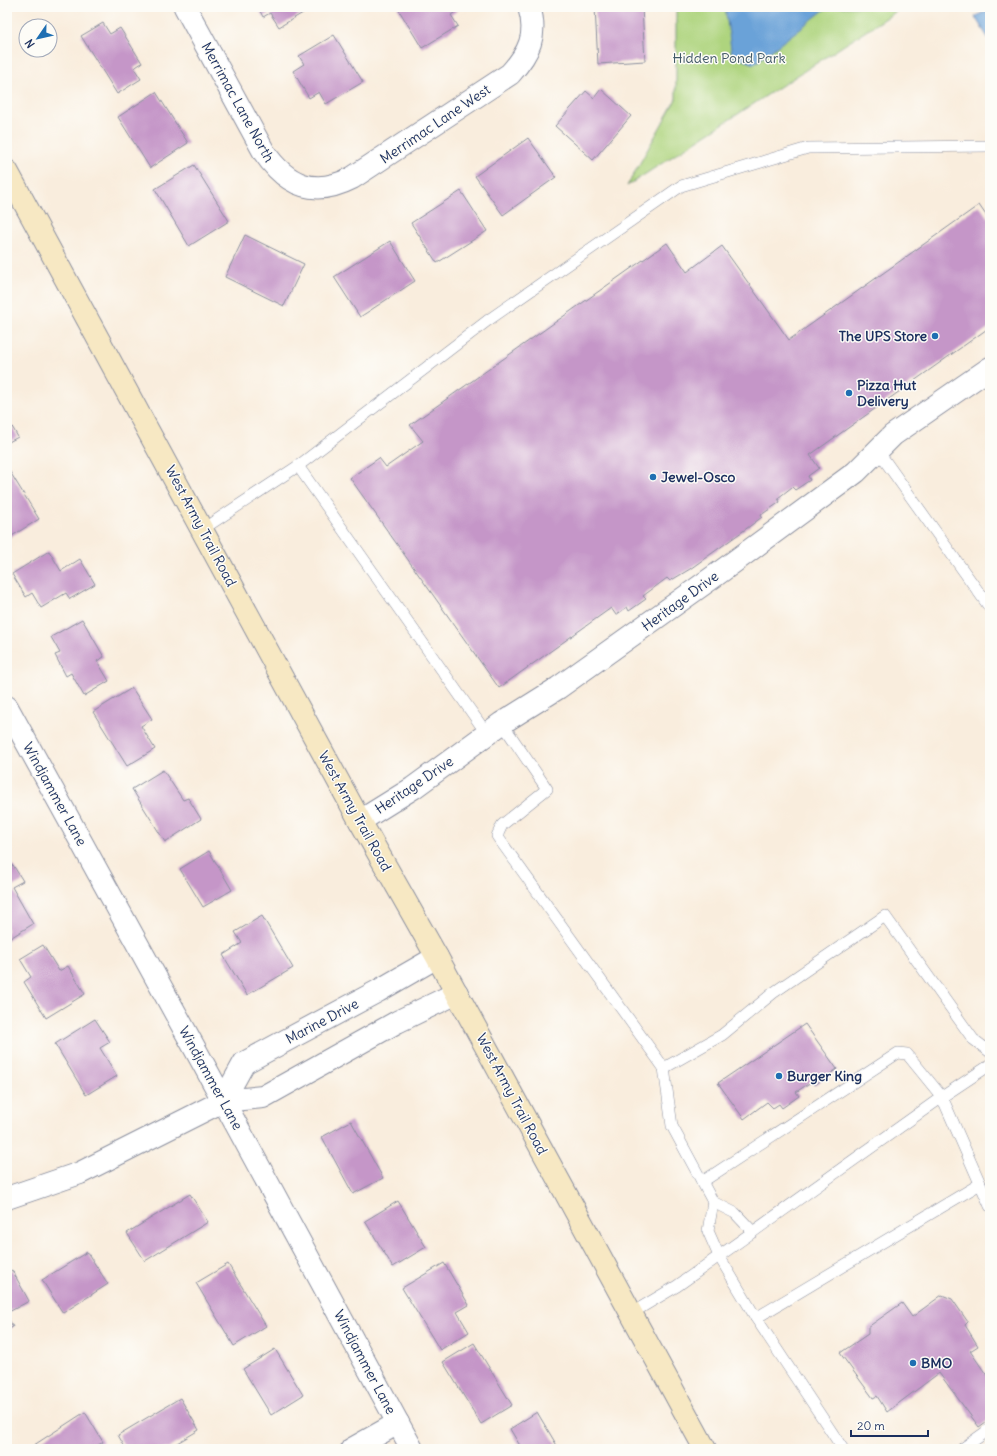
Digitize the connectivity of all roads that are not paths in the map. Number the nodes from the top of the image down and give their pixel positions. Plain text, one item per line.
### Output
1 (185, 7) edge
2 (531, 14) edge
3 (990, 146) edge
4 (7, 171) edge
5 (303, 186) joint
6 (990, 368) edge
7 (878, 451) junction
8 (298, 466) junction
9 (203, 529) junction
10 (990, 608) edge
11 (7, 707) edge
12 (495, 728) junction
13 (360, 821) junction
14 (437, 957) junction
15 (457, 993) junction
16 (990, 1052) edge
17 (990, 1065) edge
18 (664, 1068) junction
19 (942, 1098) junction
20 (223, 1101) junction
21 (702, 1182) junction
22 (980, 1184) junction
23 (7, 1198) edge
24 (713, 1202) junction
25 (990, 1206) edge
26 (753, 1232) junction
27 (719, 1256) junction
28 (630, 1314) junction
29 (756, 1318) junction
30 (398, 1424) junction
31 (990, 1429) edge
32 (352, 1449) edge
33 (412, 1449) edge
34 (705, 1449) edge
35 (843, 1449) edge
36 (962, 1449) edge

1 - 5 street, Merrimac Lane North
2 - 5 street, Merrimac Lane West
3 - 8 lane
4 - 9 main road, West Army Trail Road
6 - 7 street, Heritage Drive
7 - 10 lane
7 - 12 street, Heritage Drive
8 - 9 lane
8 - 12 lane
9 - 13 main road, West Army Trail Road
11 - 20 street, Windjammer Lane
12 - 13 street, Heritage Drive
12 - 18 lane
13 - 14 main road, West Army Trail Road
14 - 15 main road, West Army Trail Road
14 - 20 street, Marine Drive
15 - 20 street
15 - 28 main road, West Army Trail Road
16 - 18 lane
17 - 19 lane
18 - 21 lane
19 - 21 lane
19 - 22 lane
19 - 26 lane
20 - 23 street
20 - 30 street, Windjammer Lane
21 - 24 lane
22 - 25 lane
22 - 29 lane
24 - 26 lane
24 - 27 lane
26 - 27 lane
27 - 28 lane
27 - 29 lane
28 - 34 main road, West Army Trail Road
29 - 35 lane
30 - 32 street
30 - 33 street, Windjammer Lane
31 - 36 lane

